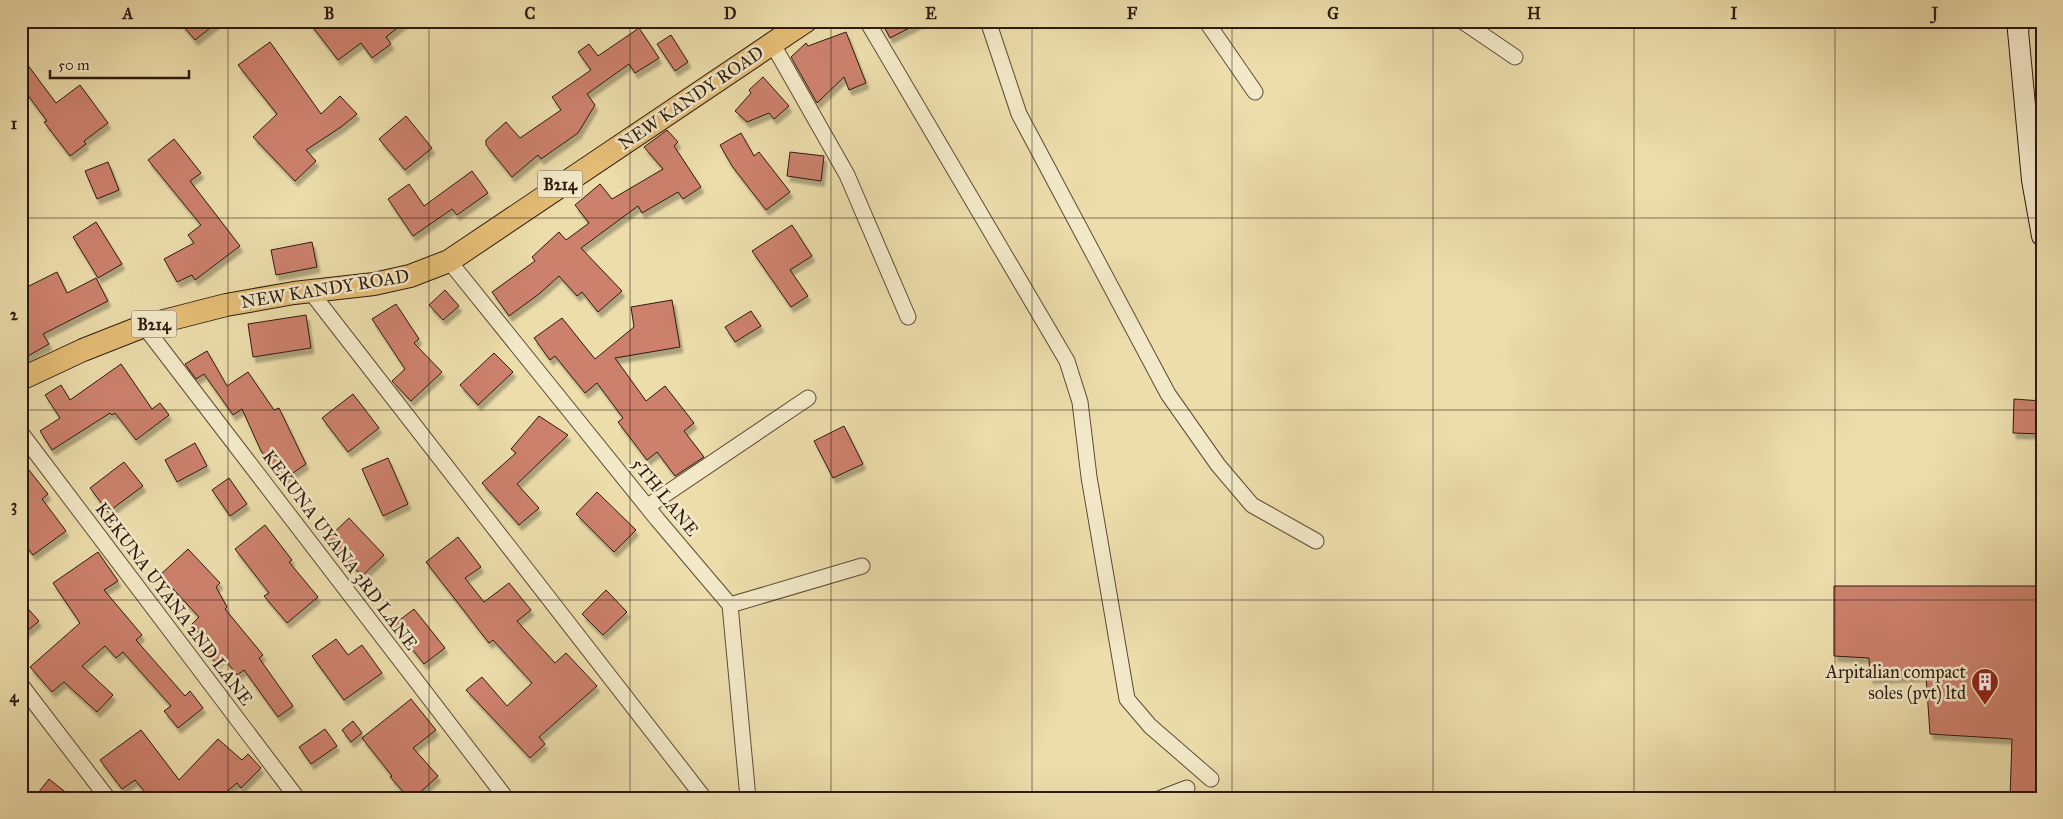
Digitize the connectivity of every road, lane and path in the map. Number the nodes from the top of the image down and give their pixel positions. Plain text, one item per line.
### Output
1 (867, 21) edge
2 (988, 21) edge
3 (1206, 21) edge
4 (1462, 21) edge
5 (2020, 21) edge
6 (795, 24) edge
7 (772, 44) junction
8 (1515, 57) dead end
9 (1255, 92) dead end
10 (2042, 236) edge
11 (449, 261) junction
12 (310, 291) junction
13 (908, 317) dead end
14 (144, 326) junction
15 (21, 379) edge
16 (808, 398) dead end
17 (21, 434) edge
18 (648, 506) junction
19 (1316, 541) dead end
20 (862, 566) dead end
21 (730, 605) junction
22 (21, 685) edge
23 (1211, 779) dead end
24 (1187, 788) dead end
25 (106, 796) dead end
26 (297, 798) edge
27 (506, 798) edge
28 (704, 798) edge
29 (748, 798) edge
30 (1161, 798) edge

1 - 23 street
2 - 19 street
3 - 9 street
4 - 8 street
5 - 10 main road
6 - 7 main road, NEW KANDY ROAD / B214
7 - 11 main road, NEW KANDY ROAD / B214
7 - 13 street
11 - 12 main road, NEW KANDY ROAD / B214
11 - 18 street, 5TH LANE
12 - 14 main road, NEW KANDY ROAD / B214
12 - 28 street
14 - 15 main road, NEW KANDY ROAD / B214
14 - 27 street, KEKUNA UYANA 3RD LANE
16 - 18 street
17 - 26 street, KEKUNA UYANA 2ND LANE
18 - 21 street, 5TH LANE
20 - 21 street
21 - 29 street
22 - 25 street
24 - 30 street

